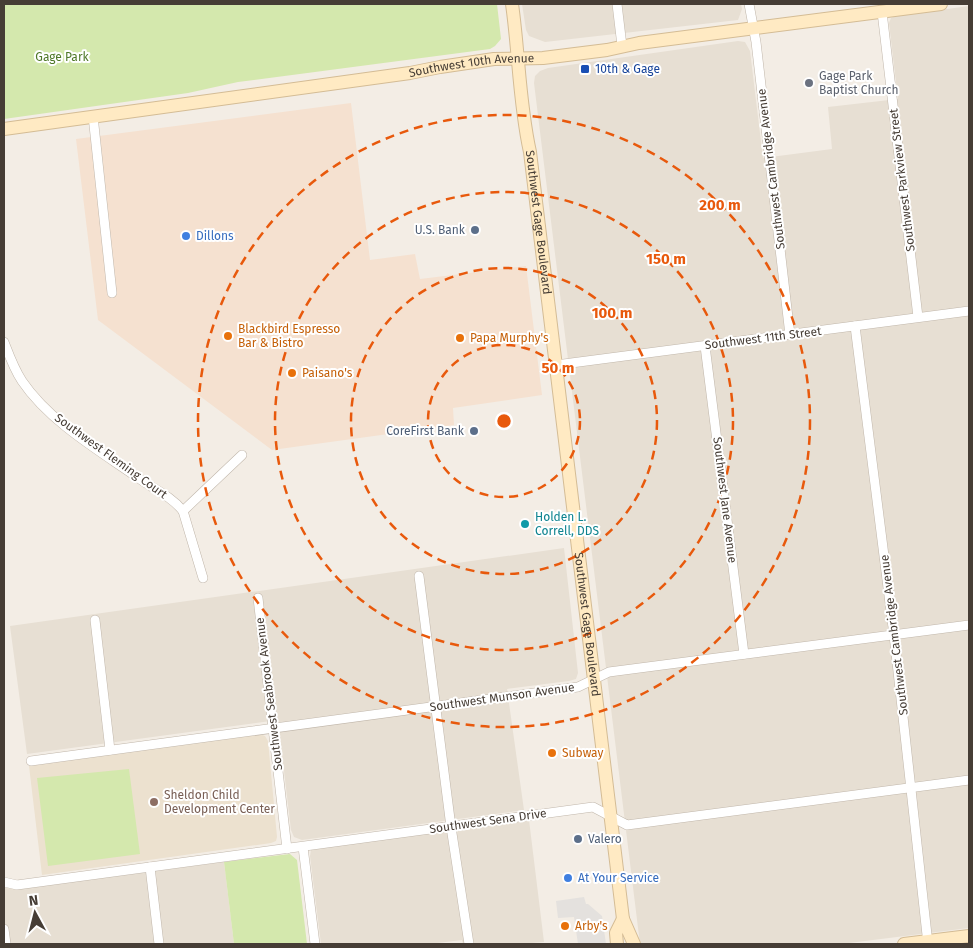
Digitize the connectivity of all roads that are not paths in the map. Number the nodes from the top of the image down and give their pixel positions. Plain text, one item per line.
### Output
1 (512, 4) edge
2 (617, 4) edge
3 (749, 4) edge
4 (941, 4) edge
5 (882, 12) junction
6 (752, 28) junction
7 (622, 46) junction
8 (518, 58) junction
9 (93, 116) junction
10 (4, 128) edge
11 (112, 293) dead end
12 (969, 311) edge
13 (918, 318) junction
14 (856, 326) junction
15 (790, 335) junction
16 (4, 342) edge
17 (705, 346) junction
18 (556, 365) junction
19 (242, 455) dead end
20 (183, 511) junction
21 (419, 576) dead end
22 (204, 578) dead end
23 (258, 598) dead end
24 (96, 620) dead end
25 (969, 625) edge
26 (894, 635) junction
27 (744, 654) junction
28 (594, 679) junction
29 (436, 706) junction
30 (273, 728) junction
31 (110, 750) junction
32 (32, 761) dead end
33 (969, 780) edge
34 (912, 787) junction
35 (610, 815) junction
36 (451, 827) junction
37 (303, 847) junction
38 (287, 849) junction
39 (150, 867) junction
40 (4, 882) edge
41 (623, 919) junction
42 (4, 929) edge
43 (969, 936) edge
44 (928, 943) edge
45 (6, 944) edge
46 (159, 944) edge
47 (315, 944) edge
48 (469, 944) edge
49 (617, 944) edge
50 (634, 944) edge
51 (904, 944) edge

1 - 8 main road, Southwest Gage Boulevard
2 - 7 street
3 - 6 street, Southwest Cambridge Avenue
4 - 5 main road, Southwest 10th Avenue
5 - 6 main road, Southwest 10th Avenue
5 - 13 street, Southwest Parkview Street
6 - 7 main road, Southwest 10th Avenue
6 - 15 street, Southwest Cambridge Avenue
7 - 8 main road, Southwest 10th Avenue
8 - 9 main road, Southwest 10th Avenue
8 - 18 main road, Southwest Gage Boulevard
9 - 10 main road, Southwest 10th Avenue
9 - 11 street
12 - 13 street, Southwest 11th Street
13 - 14 street, Southwest 11th Street
14 - 15 street, Southwest 11th Street
14 - 26 street, Southwest Cambridge Avenue
15 - 17 street, Southwest 11th Street
16 - 20 street, Southwest Fleming Court
17 - 18 street, Southwest 11th Street
17 - 27 street, Southwest Jane Avenue
18 - 28 main road, Southwest Gage Boulevard
19 - 20 street
20 - 22 street
21 - 29 street
23 - 30 street, Southwest Seabrook Avenue
24 - 31 street
25 - 26 street, Southwest Munson Avenue
26 - 27 street, Southwest Munson Avenue
26 - 34 street, Southwest Cambridge Avenue
27 - 28 street, Southwest Munson Avenue
28 - 29 street, Southwest Munson Avenue
28 - 35 main road, Southwest Gage Boulevard
29 - 30 street, Southwest Munson Avenue
29 - 36 street
30 - 31 street, Southwest Munson Avenue
30 - 38 street, Southwest Seabrook Avenue
31 - 32 street, Southwest Munson Avenue
33 - 34 street, Southwest Sena Drive
34 - 35 street, Southwest Sena Drive
34 - 44 street, Southwest Cambridge Avenue
35 - 36 street, Southwest Sena Drive
35 - 41 main road, Southwest Gage Boulevard
36 - 37 street, Southwest Sena Drive
36 - 48 street
37 - 38 street, Southwest Sena Drive
37 - 47 street
38 - 39 street, Southwest Sena Drive
39 - 40 street, Southwest Sena Drive
39 - 46 street
41 - 49 main road, Southwest Gage Boulevard
41 - 50 main road, Southwest Gage Boulevard
42 - 45 street
43 - 44 main road
44 - 51 main road

